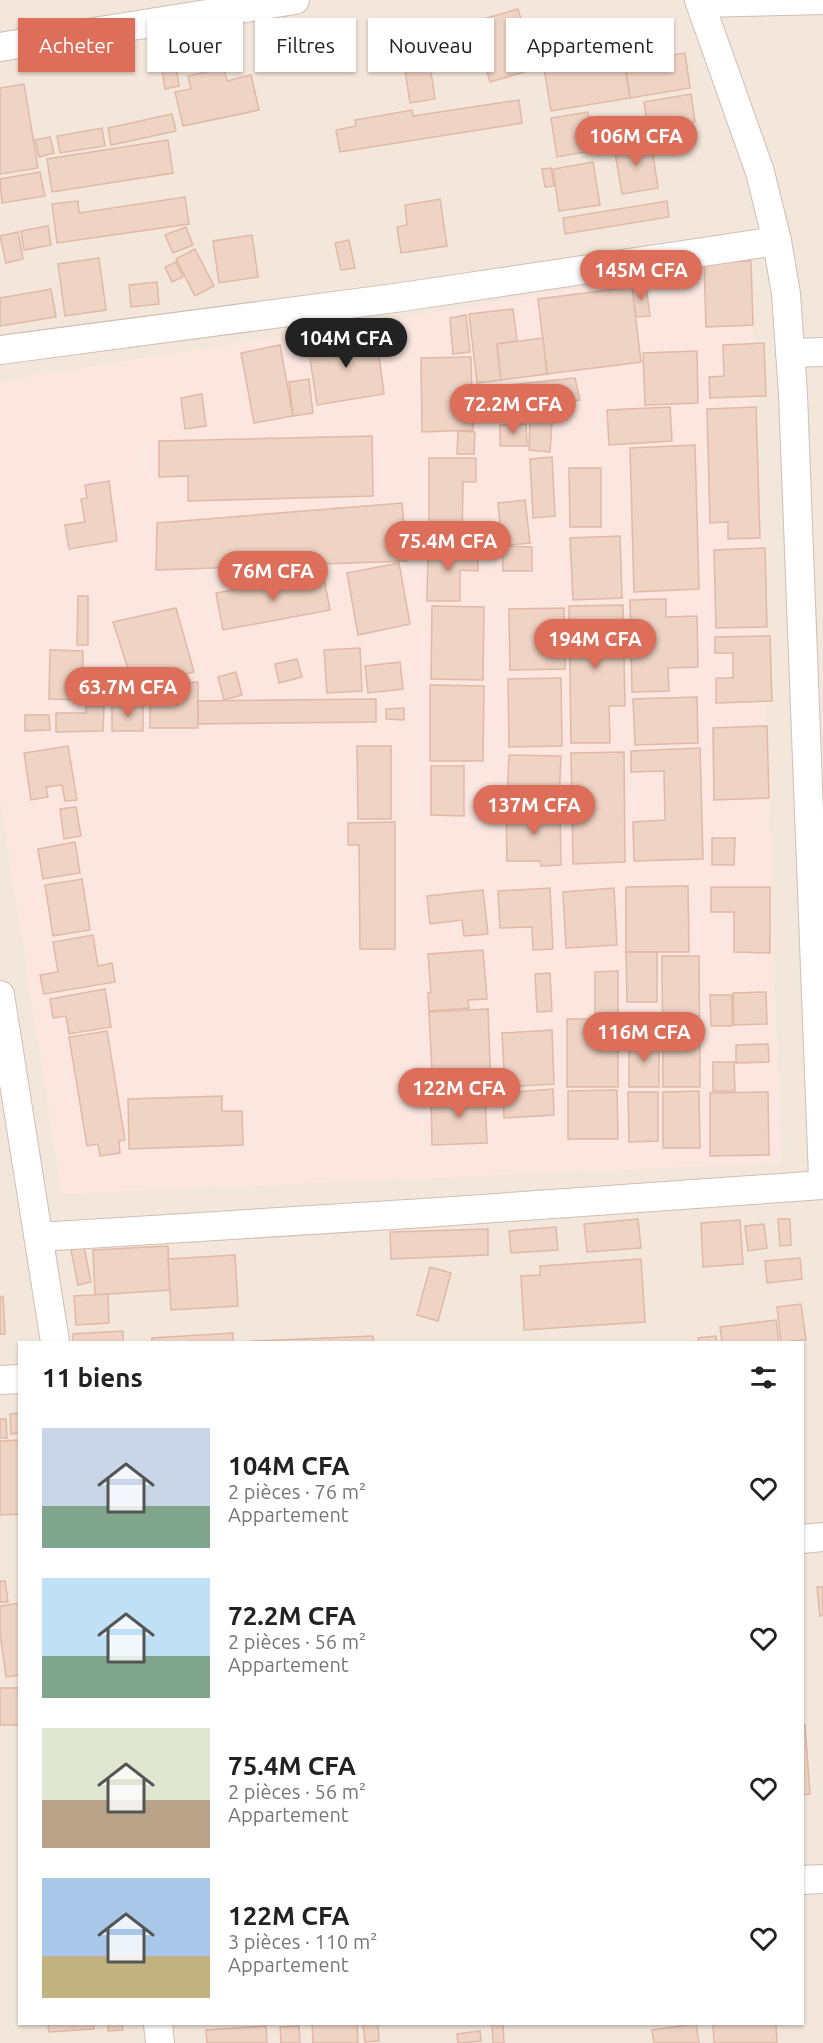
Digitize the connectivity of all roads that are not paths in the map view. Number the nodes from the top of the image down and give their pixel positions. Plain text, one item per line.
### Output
1 (295, 0) edge
2 (823, 0) edge
3 (699, 2) edge
4 (0, 47) edge
5 (777, 241) junction
6 (0, 350) edge
7 (823, 352) edge
8 (790, 353) junction
9 (816, 839) edge
10 (0, 995) edge
11 (823, 1178) edge
12 (823, 1185) edge
13 (39, 1237) junction
14 (55, 1341) edge
15 (18, 1379) edge
16 (0, 1380) edge
17 (823, 1537) edge
18 (804, 1539) edge
19 (823, 1879) edge
20 (804, 1880) edge
21 (158, 2025) edge
22 (160, 2043) edge

1 - 4 street
2 - 3 street
3 - 5 street
5 - 6 street
5 - 8 street
7 - 8 street
8 - 9 street
9 - 11 street
10 - 13 street
12 - 13 street
13 - 14 street
15 - 16 street
17 - 18 street
19 - 20 street
21 - 22 street

